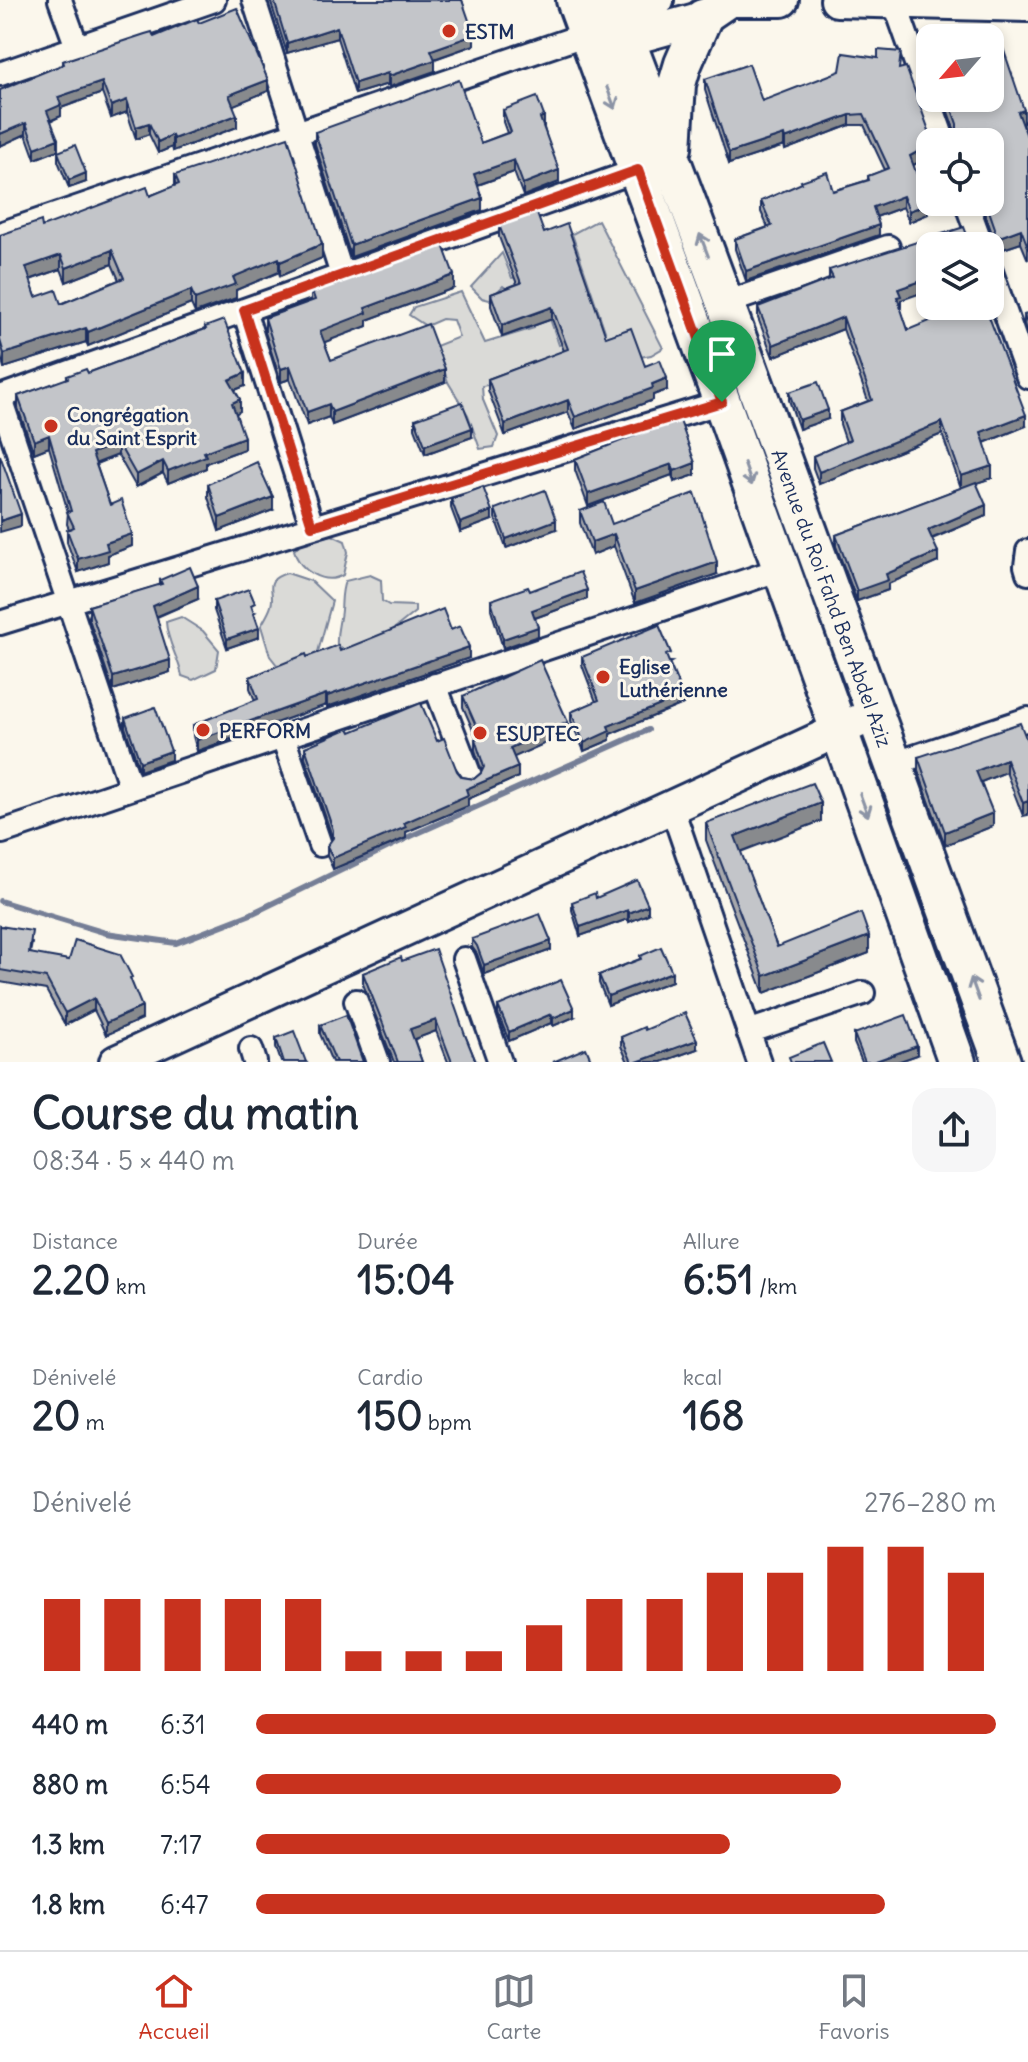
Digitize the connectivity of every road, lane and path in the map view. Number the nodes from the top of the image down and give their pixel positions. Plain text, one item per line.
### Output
1 (60, 0) edge
2 (214, 0) edge
3 (254, 0) edge
4 (657, 0) edge
5 (782, 0) edge
6 (837, 0) edge
7 (894, 1) edge
8 (186, 5) edge
9 (1028, 5) edge
10 (719, 6) edge
11 (599, 23) edge
12 (77, 47) junction
13 (0, 74) edge
14 (939, 128) edge
15 (297, 133) junction
16 (655, 166) junction
17 (0, 234) edge
18 (888, 247) dead end
19 (342, 275) junction
20 (726, 303) junction
21 (1004, 309) edge
22 (244, 310) junction
23 (1028, 377) edge
24 (0, 398) edge
25 (722, 402) junction
26 (312, 526) junction
27 (1028, 551) edge
28 (781, 569) junction
29 (1028, 573) edge
30 (68, 600) junction
31 (0, 623) edge
32 (435, 685) junction
33 (873, 714) junction
34 (1028, 719) edge
35 (838, 731) junction
36 (283, 737) junction
37 (893, 764) junction
38 (470, 776) edge
39 (131, 788) junction
40 (672, 808) junction
41 (2, 832) edge
42 (320, 845) dead end
43 (464, 959) dead end
44 (863, 993) dead end
45 (356, 1001) dead end
46 (748, 1032) junction
47 (752, 1060) edge
48 (116, 1062) edge
49 (378, 1062) edge
50 (500, 1062) edge
51 (957, 1062) edge
52 (1002, 1062) edge

1 - 12 street
2 - 8 street
3 - 15 street
4 - 11 street
5 - 10 street
6 - 7 street
7 - 9 street
7 - 14 street
8 - 12 street
10 - 11 street
10 - 16 main road
11 - 15 street
11 - 16 main road, Avenue du Roi Fahd Ben Abdel Aziz
12 - 13 street
15 - 17 street
15 - 19 street
16 - 19 street
20 -> 16 main road, Avenue du Roi Fahd Ben Abdel Aziz
16 - 25 main road, Avenue du Roi Fahd Ben Abdel Aziz
18 - 20 street
19 - 22 street
20 - 33 main road, Avenue du Roi Fahd Ben Abdel Aziz
21 - 23 street
22 - 24 street
22 - 26 street
24 - 30 street
25 - 26 street
25 -> 28 main road, Avenue du Roi Fahd Ben Abdel Aziz
26 - 30 street
27 - 29 street
28 - 32 street
28 - 35 main road, Avenue du Roi Fahd Ben Abdel Aziz
30 - 31 street
30 - 39 street
32 - 36 street
32 - 38 street
33 - 35 street
33 - 37 main road, Avenue du Roi Fahd Ben Abdel Aziz
34 - 37 street
35 - 40 street
35 -> 51 main road, Avenue du Roi Fahd Ben Abdel Aziz
36 - 39 street
36 - 42 street
52 -> 37 main road, Avenue du Roi Fahd Ben Abdel Aziz
39 - 41 street
40 - 46 street
40 - 48 street
43 - 50 street
44 - 46 street
45 - 49 street
46 - 47 street

